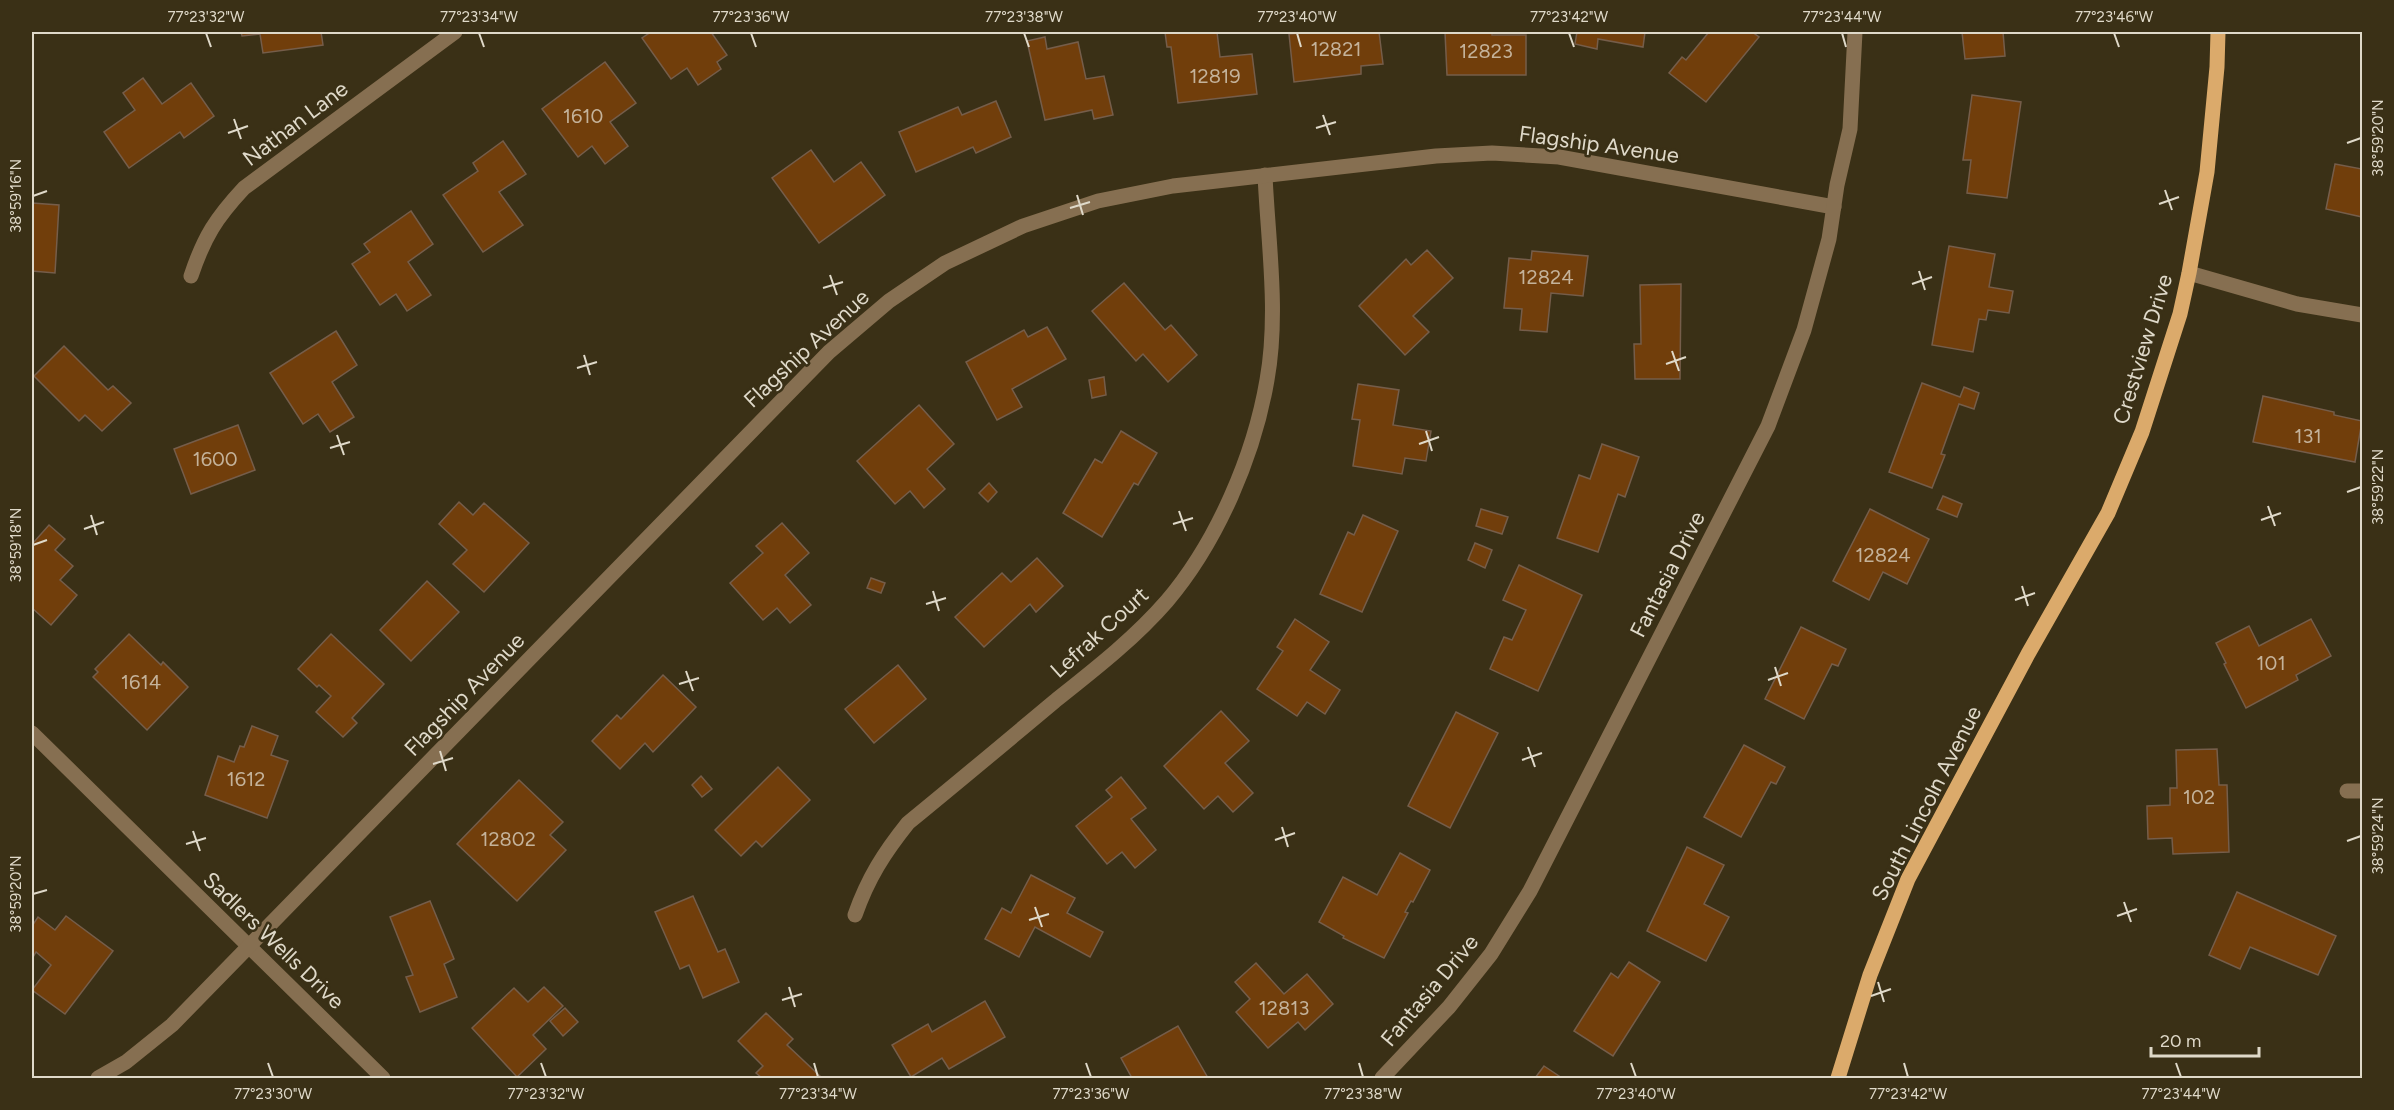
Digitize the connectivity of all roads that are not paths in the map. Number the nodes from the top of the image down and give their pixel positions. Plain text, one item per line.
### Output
1 (453, 32) edge
2 (1855, 32) edge
3 (2218, 32) edge
4 (1265, 176) junction
5 (1834, 207) junction
6 (2189, 273) junction
7 (191, 276) dead end
8 (2362, 315) edge
9 (2028, 654) joint
10 (32, 733) edge
11 (855, 915) dead end
12 (249, 947) junction
13 (98, 1078) edge
14 (383, 1078) edge
15 (1382, 1078) edge
16 (1838, 1078) edge

1 - 7 street, Nathan Lane
2 - 5 street, Fantasia Drive
3 - 6 main road, Crestview Drive
4 - 5 street, Flagship Avenue
4 - 11 street, Lefrak Court
4 - 12 street, Flagship Avenue
5 - 15 street, Fantasia Drive
6 - 8 street
6 - 9 main road, Crestview Drive
9 - 16 main road, South Lincoln Avenue
10 - 12 street, Sadlers Wells Drive
12 - 13 street, Flagship Avenue
12 - 14 street, Sadlers Wells Drive

